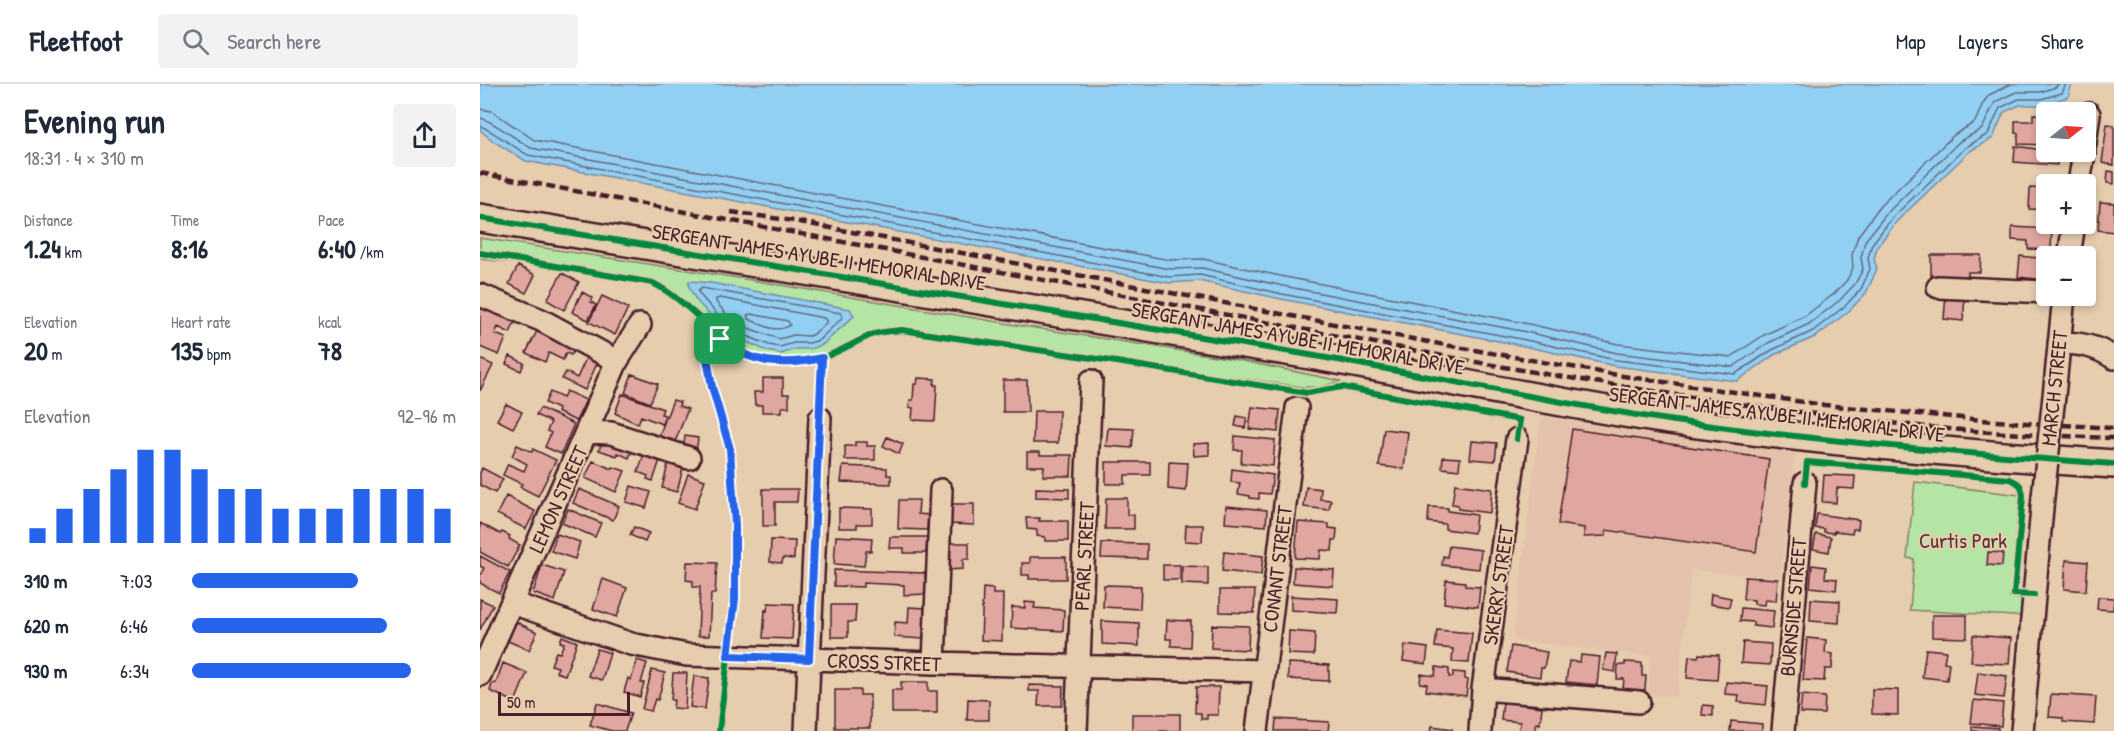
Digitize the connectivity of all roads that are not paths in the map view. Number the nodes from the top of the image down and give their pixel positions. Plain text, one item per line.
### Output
1 (480, 218) edge
2 (1938, 287) dead end
3 (2036, 292) edge
4 (480, 295) edge
5 (2063, 306) edge
6 (640, 325) dead end
7 (2059, 343) junction
8 (2114, 358) edge
9 (617, 361) junction
10 (1091, 381) dead end
11 (1297, 408) dead end
12 (819, 418) dead end
13 (587, 432) junction
14 (1517, 439) dead end
15 (689, 458) dead end
16 (2114, 464) edge
17 (1805, 483) dead end
18 (941, 490) dead end
19 (512, 603) junction
20 (809, 659) junction
21 (934, 663) junction
22 (1079, 666) junction
23 (1264, 671) junction
24 (480, 675) edge
25 (1483, 689) junction
26 (1639, 702) dead end
27 (806, 731) edge
28 (1076, 731) edge
29 (1257, 731) edge
30 (1480, 731) edge
31 (1783, 731) edge
32 (2022, 731) edge

1 - 16 main road, SERGEANT JAMES AYUBE II MEMORIAL DRIVE
2 - 3 street
4 - 9 street
5 - 7 street, MARCH STREET
6 - 9 street, LEMON STREET
7 - 8 street
7 - 32 street, MARCH STREET, bridge
9 - 13 street, LEMON STREET
10 - 22 street, PEARL STREET
11 - 23 street, CONANT STREET
12 - 20 street
13 - 15 street
13 - 19 street, LEMON STREET
14 - 25 street, SKERRY STREET
17 - 31 street, BURNSIDE STREET
18 - 21 street
19 - 20 street, CROSS STREET
19 - 24 street, LEMON STREET
20 - 21 street, CROSS STREET
20 - 27 street
21 - 22 street, CROSS STREET
22 - 23 street, CROSS STREET
22 - 28 street, PEARL STREET
23 - 29 street, CONANT STREET
25 - 26 street
25 - 30 street, SKERRY STREET

